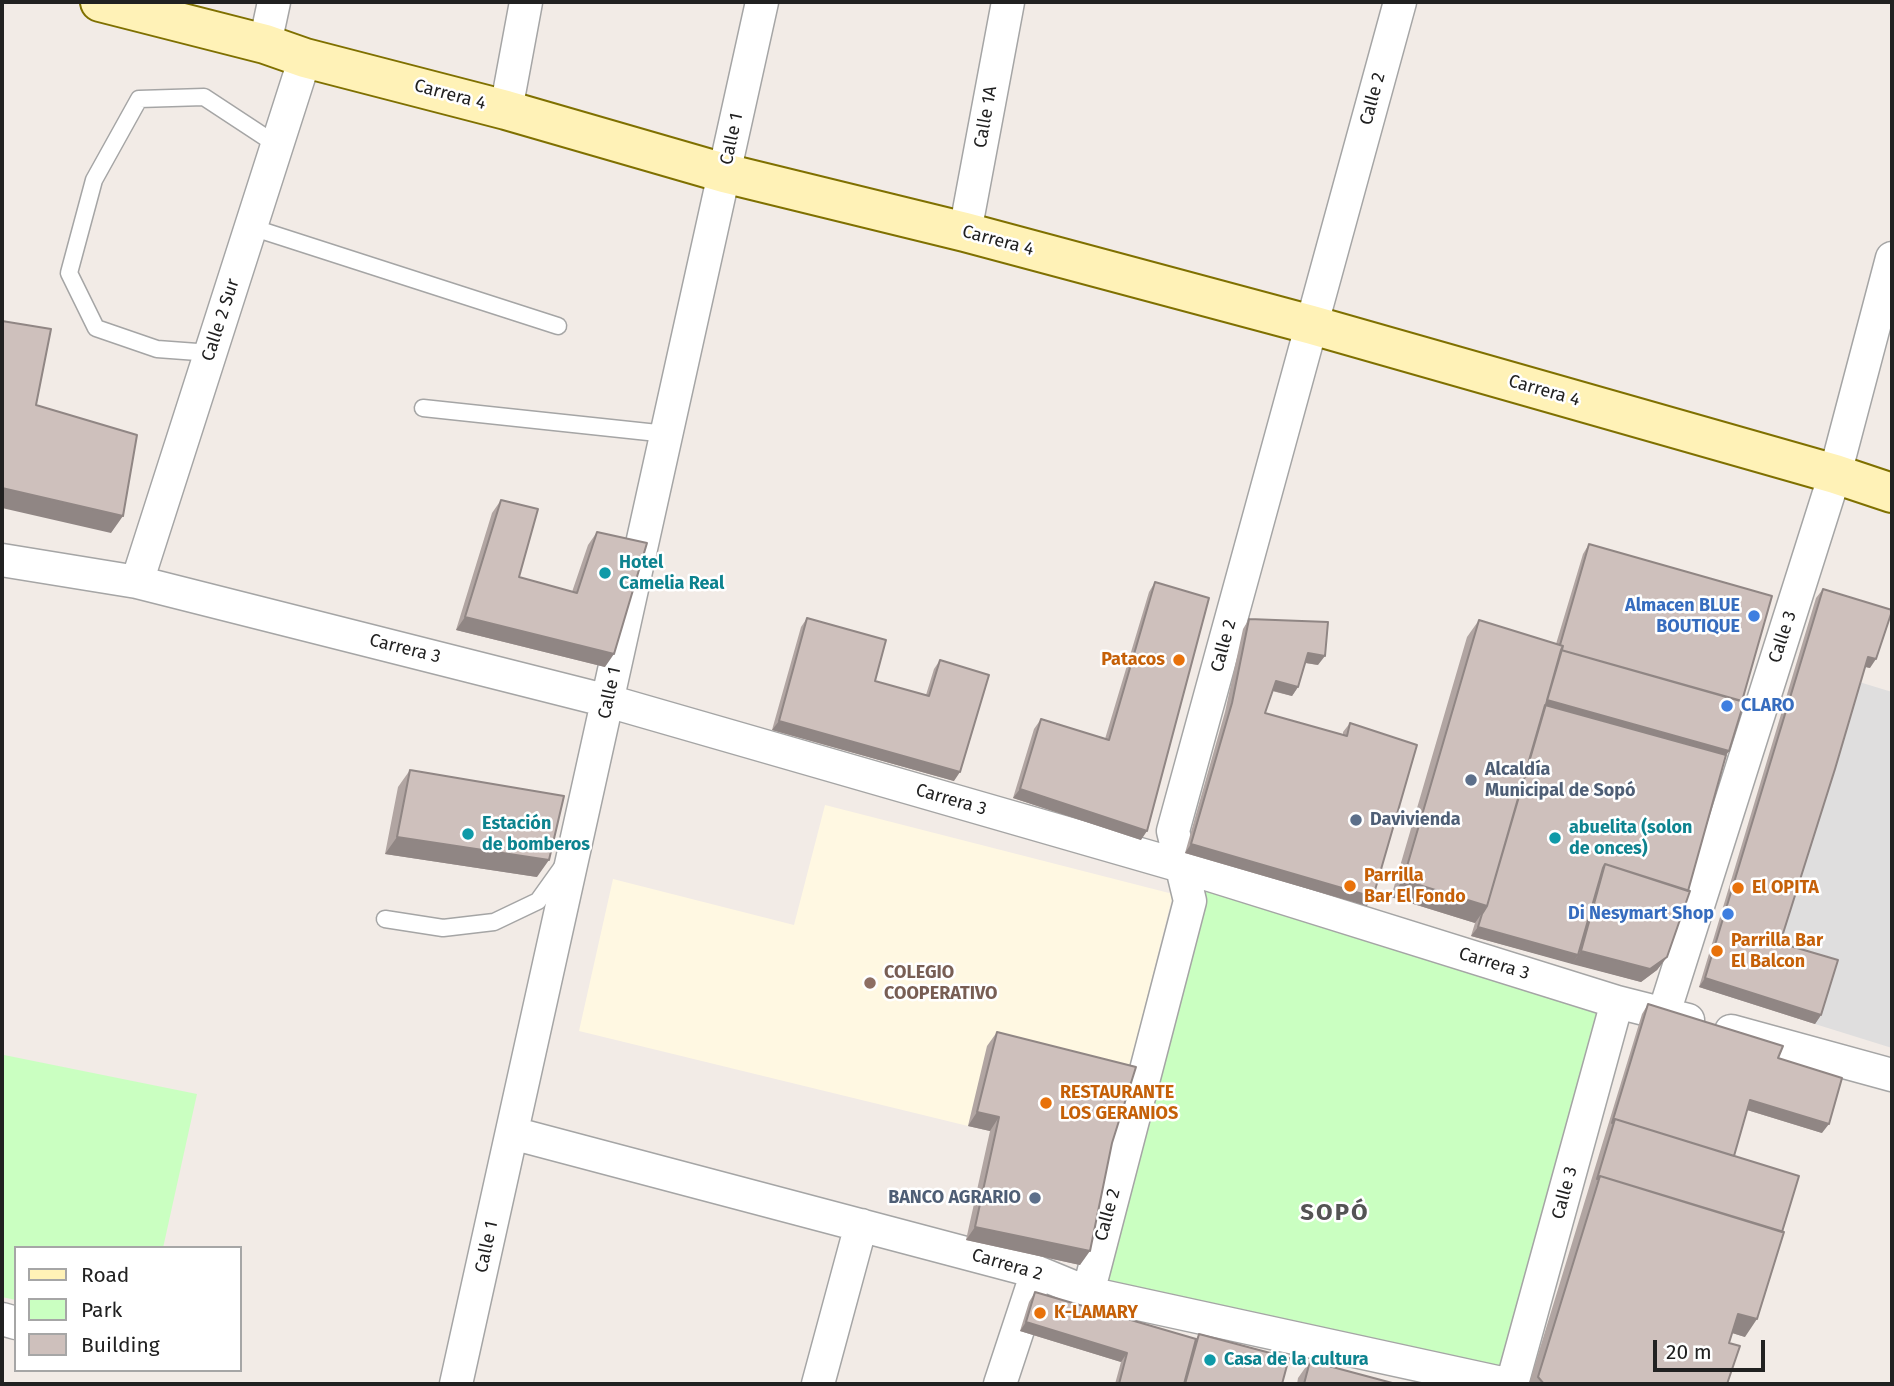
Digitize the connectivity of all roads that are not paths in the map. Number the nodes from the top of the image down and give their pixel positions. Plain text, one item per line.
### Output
1 (100, 2) edge
2 (274, 2) edge
3 (526, 2) edge
4 (762, 2) edge
5 (1007, 2) edge
6 (1400, 2) edge
7 (265, 44) junction
8 (305, 58) junction
9 (506, 110) junction
10 (277, 145) junction
11 (724, 173) junction
12 (251, 227) junction
13 (965, 232) junction
14 (1892, 258) edge
15 (1312, 325) junction
16 (558, 326) dead end
17 (211, 353) junction
18 (423, 408) dead end
19 (667, 434) junction
20 (1835, 474) junction
21 (1892, 493) edge
22 (2, 560) edge
23 (137, 582) junction
24 (608, 701) junction
25 (575, 850) junction
26 (1181, 866) junction
27 (385, 919) dead end
28 (1617, 1002) junction
29 (1664, 1013) junction
30 (1892, 1075) edge
31 (512, 1133) junction
32 (861, 1225) junction
33 (1037, 1272) junction
34 (1088, 1293) junction
35 (456, 1384) edge
36 (818, 1384) edge
37 (1000, 1384) edge
38 (1506, 1384) edge
39 (1513, 1384) edge

1 - 7 main road, Carrera 4
2 - 7 street
3 - 9 street
4 - 11 street, Calle 1
5 - 13 street, Calle 1A
6 - 15 street, Calle 2
7 - 8 main road, Carrera 4
8 - 9 main road, Carrera 4
8 - 10 street, Calle 2 Sur
9 - 11 main road, Carrera 4
10 - 12 street, Calle 2 Sur
10 - 17 lane
11 - 13 main road, Carrera 4
11 - 19 street, Calle 1
12 - 16 lane
12 - 17 street, Calle 2 Sur
13 - 15 main road, Carrera 4
14 - 20 street, Calle 3
15 - 20 main road, Carrera 4
15 - 26 street, Calle 2
17 - 23 street, Calle 2 Sur
18 - 19 lane
19 - 24 street, Calle 1
20 - 21 main road, Carrera 4
20 - 29 street, Calle 3
22 - 23 street, Carrera 3
23 - 24 street, Carrera 3
24 - 25 street, Calle 1
24 - 26 street, Carrera 3
25 - 27 lane
25 - 31 street, Calle 1
26 - 28 street, Carrera 3
26 - 34 street, Calle 2
28 - 29 street, Carrera 3
28 - 39 street, Calle 3
29 - 30 street, Carrera 3
31 - 32 street, Carrera 2
31 - 35 street, Calle 1
32 - 33 street, Carrera 2
32 - 36 street
33 - 34 street, Carrera 2
33 - 37 street
34 - 38 street, Carrera 2

